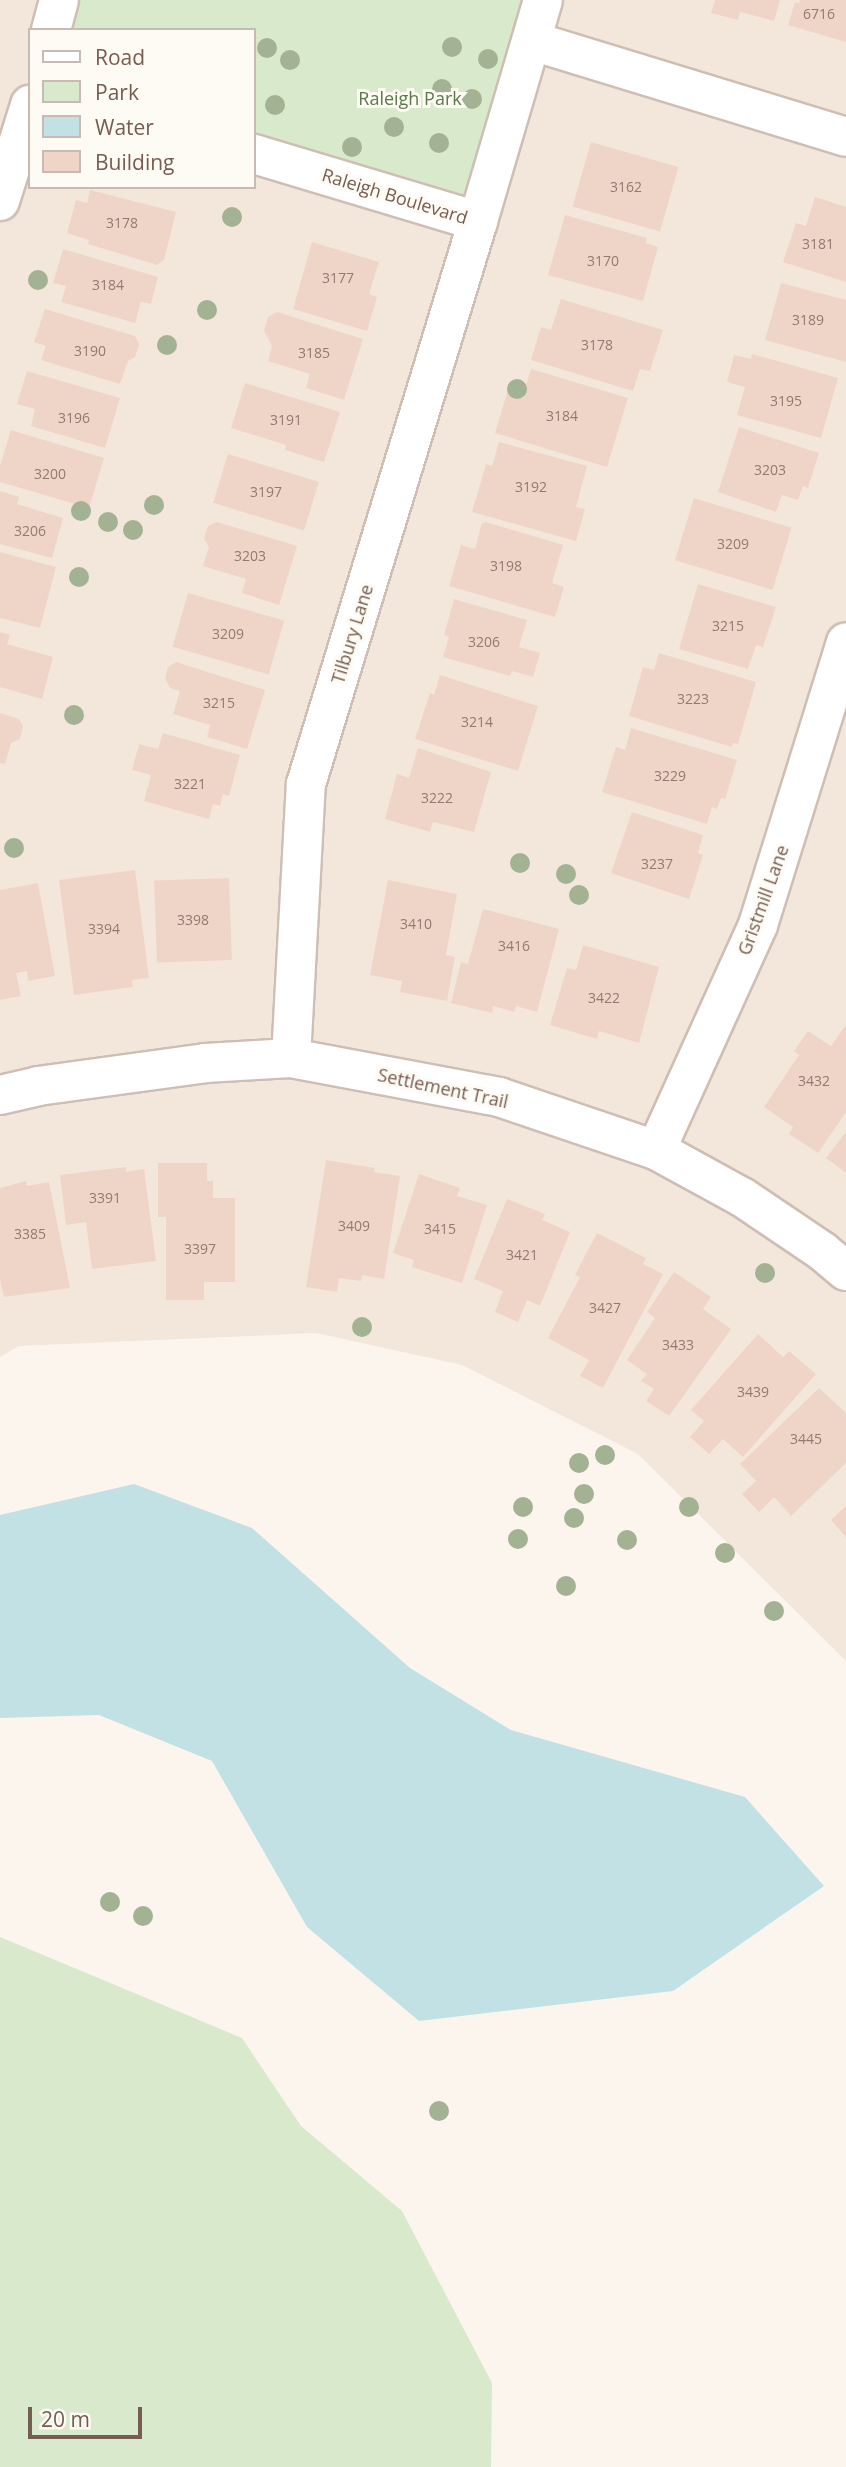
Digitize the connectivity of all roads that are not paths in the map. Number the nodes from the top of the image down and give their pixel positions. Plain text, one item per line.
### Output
1 (59, 0) edge
2 (544, 0) edge
3 (52, 28) edge
4 (532, 41) junction
5 (28, 111) edge
6 (846, 137) edge
7 (256, 155) edge
8 (0, 201) edge
9 (478, 221) junction
10 (846, 642) edge
11 (291, 1058) junction
12 (0, 1095) edge
13 (656, 1150) junction
14 (846, 1271) edge

1 - 3 street
2 - 4 street, Raleigh Boulevard
4 - 6 street
4 - 9 street, Raleigh Boulevard
5 - 8 street
7 - 9 street, Raleigh Boulevard
9 - 11 street, Tilbury Lane
10 - 13 street, Gristmill Lane
11 - 12 street, Settlement Trail
11 - 13 street, Settlement Trail
13 - 14 street, Settlement Trail

